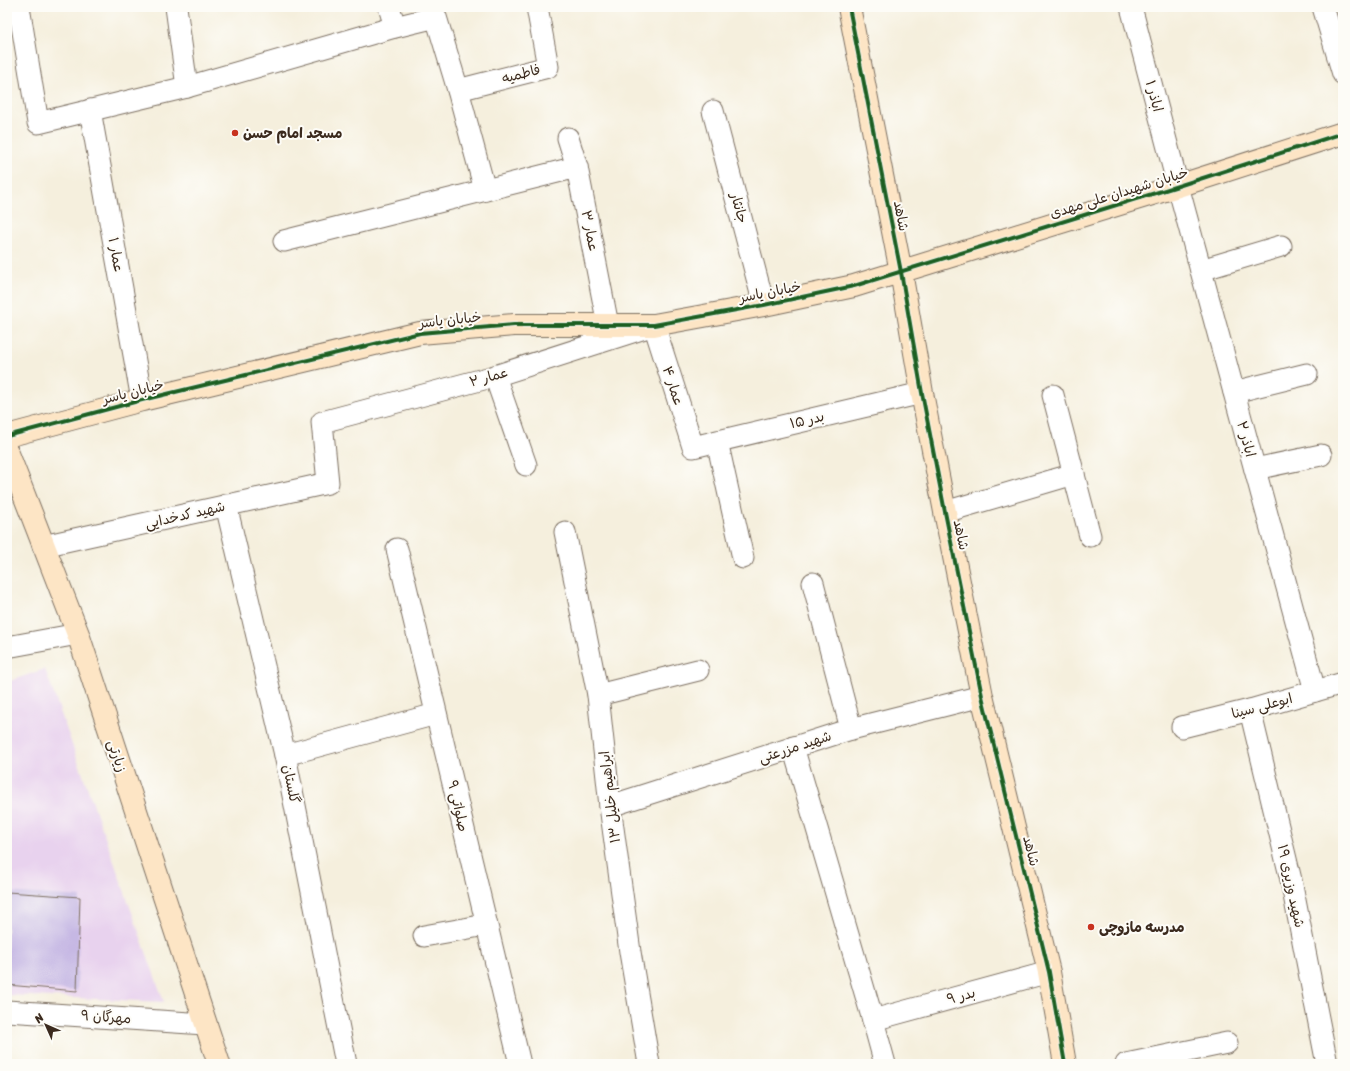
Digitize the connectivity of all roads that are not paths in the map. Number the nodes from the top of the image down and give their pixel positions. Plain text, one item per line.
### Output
1 (19, 7) edge
2 (176, 7) edge
3 (389, 7) edge
4 (537, 7) edge
5 (849, 7) edge
6 (1131, 7) edge
7 (1323, 7) edge
8 (395, 27) junction
9 (1343, 74) edge
10 (188, 87) junction
11 (458, 90) junction
12 (90, 110) junction
13 (713, 111) dead end
14 (1343, 133) edge
15 (568, 138) dead end
16 (577, 167) junction
17 (1178, 186) junction
18 (485, 190) junction
19 (284, 241) dead end
20 (1281, 246) dead end
21 (1201, 270) junction
22 (901, 272) junction
23 (764, 305) junction
24 (608, 325) junction
25 (654, 325) junction
26 (1306, 374) dead end
27 (495, 376) junction
28 (1234, 392) junction
29 (922, 393) junction
30 (1053, 395) dead end
31 (142, 400) junction
32 (7, 436) edge
33 (717, 441) junction
34 (693, 446) joint
35 (7, 451) edge
36 (1321, 455) dead end
37 (526, 465) dead end
38 (1255, 469) junction
39 (1074, 474) junction
40 (328, 483) joint
41 (226, 506) junction
42 (945, 512) junction
43 (565, 532) dead end
44 (1090, 536) dead end
45 (43, 546) junction
46 (397, 549) dead end
47 (743, 558) dead end
48 (813, 583) dead end
49 (78, 634) junction
50 (7, 647) edge
51 (698, 670) dead end
52 (1343, 683) edge
53 (1315, 691) junction
54 (598, 695) junction
55 (982, 696) junction
56 (1250, 710) junction
57 (436, 714) junction
58 (1182, 727) dead end
59 (851, 729) junction
60 (794, 747) junction
61 (285, 755) junction
62 (610, 806) junction
63 (486, 925) junction
64 (424, 936) dead end
65 (1049, 972) junction
66 (7, 1011) edge
67 (873, 1020) junction
68 (205, 1024) junction
69 (1227, 1043) dead end
70 (219, 1064) edge
71 (346, 1064) edge
72 (520, 1064) edge
73 (649, 1064) edge
74 (885, 1064) edge
75 (1065, 1064) edge
76 (1126, 1064) edge
77 (1327, 1064) edge

1 - 12 street
2 - 10 street
3 - 8 street
4 - 11 street, فاطمیه
5 - 22 street, شاهد
6 - 17 street, اباذر ۱
7 - 9 street
8 - 10 street
8 - 11 street
10 - 12 street
11 - 18 street
12 - 31 street, عمار ۱
13 - 23 street, جانثار
14 - 17 street, خیابان شهیدان علی مهدی
15 - 16 street, عمار ۳
16 - 18 street
16 - 24 street, عمار ۳
17 - 21 street, اباذر ۲
17 - 22 street, خیابان شهیدان علی مهدی
18 - 19 street
20 - 21 street
21 - 28 street, اباذر ۲
22 - 23 street, خیابان یاسر
22 - 29 street, شاهد
23 - 25 street, خیابان یاسر
24 - 25 street, خیابان یاسر
24 - 31 street, خیابان یاسر
25 - 27 street, عمار ۲
25 - 34 street, عمار ۴
26 - 28 street
27 - 37 street
27 - 40 street, عمار ۲
28 - 38 street, اباذر ۲
29 - 33 street, بدر ۱۵
29 - 42 street, شاهد
30 - 39 street
31 - 32 street, خیابان یاسر
33 - 34 street, بدر ۱۵
33 - 47 street
35 - 45 street, زیارتی
36 - 38 street
38 - 53 street, اباذر ۲
39 - 42 street
39 - 44 street
40 - 41 street, شهید کدخدایی
41 - 45 street, شهید کدخدایی
41 - 61 street, گلستان
42 - 55 street, شاهد
43 - 54 street, ابراهیم خلیل ۱۳
45 - 49 street, زیارتی
46 - 57 street, صلواتی ۹
48 - 59 street
49 - 50 street
49 - 68 street, زیارتی
51 - 54 street
52 - 53 street, ابوعلی سینا
53 - 56 street, ابوعلی سینا
54 - 62 street, ابراهیم خلیل ۱۳
55 - 59 street, شهید مزرعتی
55 - 65 street, شاهد
56 - 58 street, ابوعلی سینا
56 - 77 street, شهید وزیری ۱۹
57 - 61 street
57 - 63 street, صلواتی ۹
59 - 60 street, شهید مزرعتی
60 - 62 street, شهید مزرعتی
60 - 67 street
61 - 71 street, گلستان
62 - 73 street, ابراهیم خلیل ۱۳
63 - 64 street
63 - 72 street, صلواتی ۹
65 - 67 street, بدر ۹
65 - 75 street, شاهد
66 - 68 street, مهرگان ۹
67 - 74 street
68 - 70 street, زیارتی
69 - 76 street

